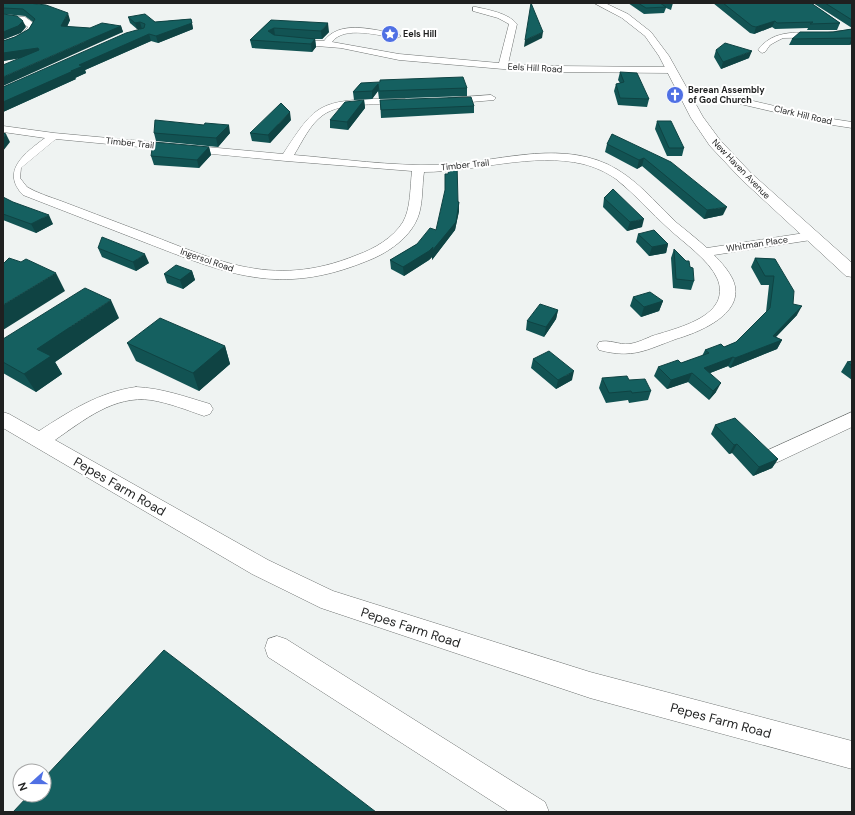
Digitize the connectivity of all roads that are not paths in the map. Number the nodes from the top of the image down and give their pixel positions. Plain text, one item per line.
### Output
1 (598, 3) edge
2 (476, 9) dead end
3 (3, 17) edge
4 (836, 24) edge
5 (850, 32) edge
6 (397, 36) dead end
7 (281, 40) edge
8 (3, 44) edge
9 (327, 44) junction
10 (762, 50) dead end
11 (503, 66) junction
12 (671, 70) junction
13 (684, 94) junction
14 (491, 98) dead end
15 (435, 101) edge
16 (419, 102) edge
17 (837, 123) junction
18 (852, 125) edge
19 (3, 129) edge
20 (54, 136) junction
21 (852, 137) edge
22 (286, 158) junction
23 (418, 169) junction
24 (811, 236) junction
25 (703, 253) junction
26 (852, 272) edge
27 (605, 346) dead end
28 (204, 409) dead end
29 (3, 419) edge
30 (852, 419) edge
31 (40, 440) junction
32 (773, 456) edge
33 (277, 648) dead end
34 (852, 756) edge
35 (535, 812) edge

1 - 12 main road, New Haven Avenue
2 - 11 street
3 - 8 street
4 - 5 street
5 - 10 street
6 - 9 street
7 - 9 street, Eels Hill Road
9 - 11 street, Eels Hill Road
11 - 12 street, Eels Hill Road
12 - 13 main road, New Haven Avenue
13 - 17 street, Clark Hill Road
13 - 24 main road, New Haven Avenue
14 - 15 street
16 - 22 street
17 - 18 street, Clark Hill Road
17 - 21 street
19 - 20 street, Timber Trail
20 - 22 street, Timber Trail
20 - 23 street, Ingersol Road
22 - 23 street, Timber Trail
23 - 25 street, Timber Trail
24 - 25 street, Whitman Place
24 - 26 main road, New Haven Avenue
25 - 27 street, Timber Trail
28 - 31 street
29 - 31 street, Pepes Farm Road
30 - 32 street
31 - 34 street, Pepes Farm Road
33 - 35 street

